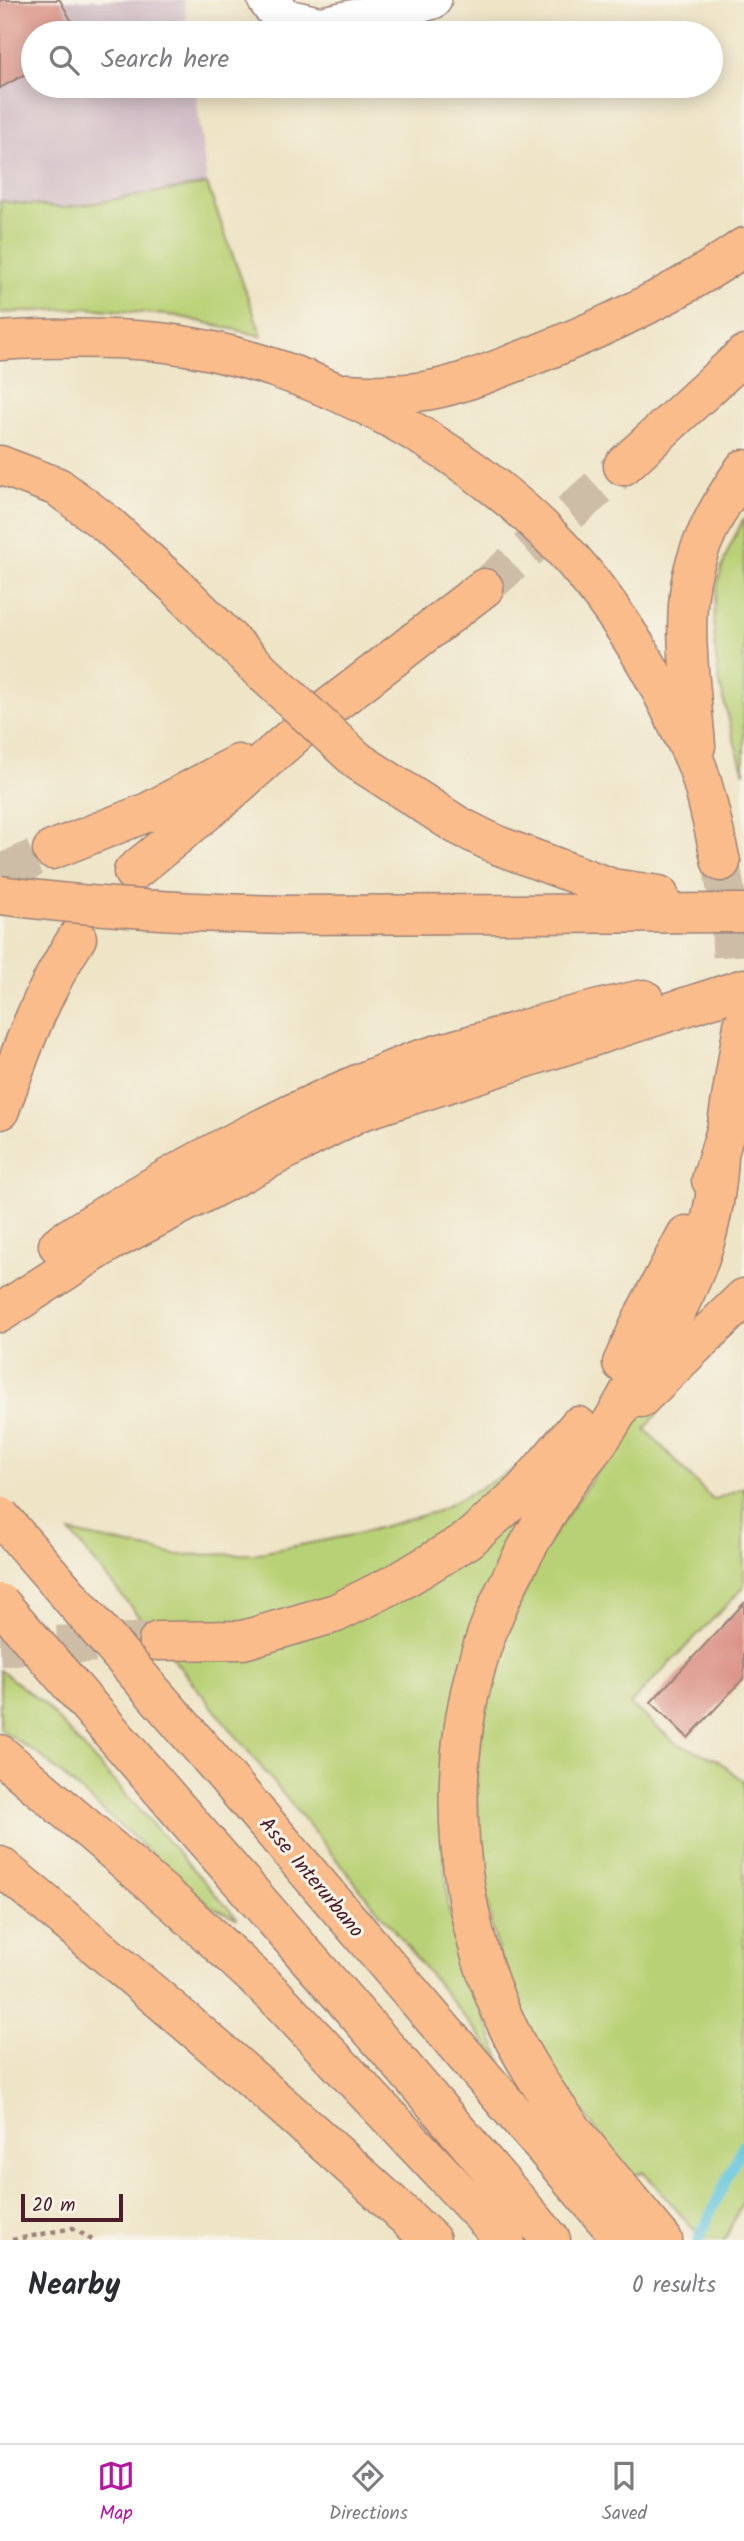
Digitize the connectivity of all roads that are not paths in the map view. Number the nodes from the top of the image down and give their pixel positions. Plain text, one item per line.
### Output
1 (267, 0) edge
2 (432, 0) edge
3 (298, 21) edge
4 (344, 21) edge
5 (744, 247) edge
6 (0, 341) edge
7 (744, 346) edge
8 (744, 355) edge
9 (713, 382) junction
10 (337, 393) junction
11 (0, 466) edge
12 (623, 466) tunnel mouth
13 (744, 469) edge
14 (484, 588) tunnel mouth
15 (301, 729) junction
16 (698, 769) junction
17 (52, 850) tunnel mouth
18 (721, 862) tunnel mouth
19 (133, 872) dead end
20 (0, 895) edge
21 (744, 908) edge
22 (744, 913) edge
23 (77, 938) dead end
24 (744, 981) edge
25 (744, 988) edge
26 (743, 1025) edge
27 (0, 1110) edge
28 (719, 1157) junction
29 (0, 1282) edge
30 (744, 1298) edge
31 (0, 1312) edge
32 (607, 1431) junction
33 (0, 1516) edge
34 (0, 1603) edge
35 (158, 1641) tunnel mouth
36 (0, 1754) edge
37 (0, 1782) edge
38 (0, 1866) edge
39 (366, 2091) junction
40 (431, 2240) edge
41 (505, 2240) edge
42 (551, 2240) edge
43 (622, 2240) edge
44 (663, 2240) edge

1 - 3 street
2 - 4 street
5 - 10 highway
6 - 10 highway
7 - 9 highway
8 - 9 highway
9 - 12 highway
10 - 16 highway
11 - 21 highway, bridge
13 - 16 highway
14 - 15 highway
15 - 17 highway
15 - 19 highway
16 - 18 highway
20 - 22 highway, bridge
23 - 27 highway
24 - 29 highway
25 - 31 highway
26 - 28 highway
28 - 32 highway
28 - 35 highway
30 - 32 highway
32 - 44 highway
33 - 43 highway, Asse Interurbano, bridge
34 - 42 highway, bridge
36 - 39 highway
37 - 39 highway
38 - 40 highway
39 - 41 highway

